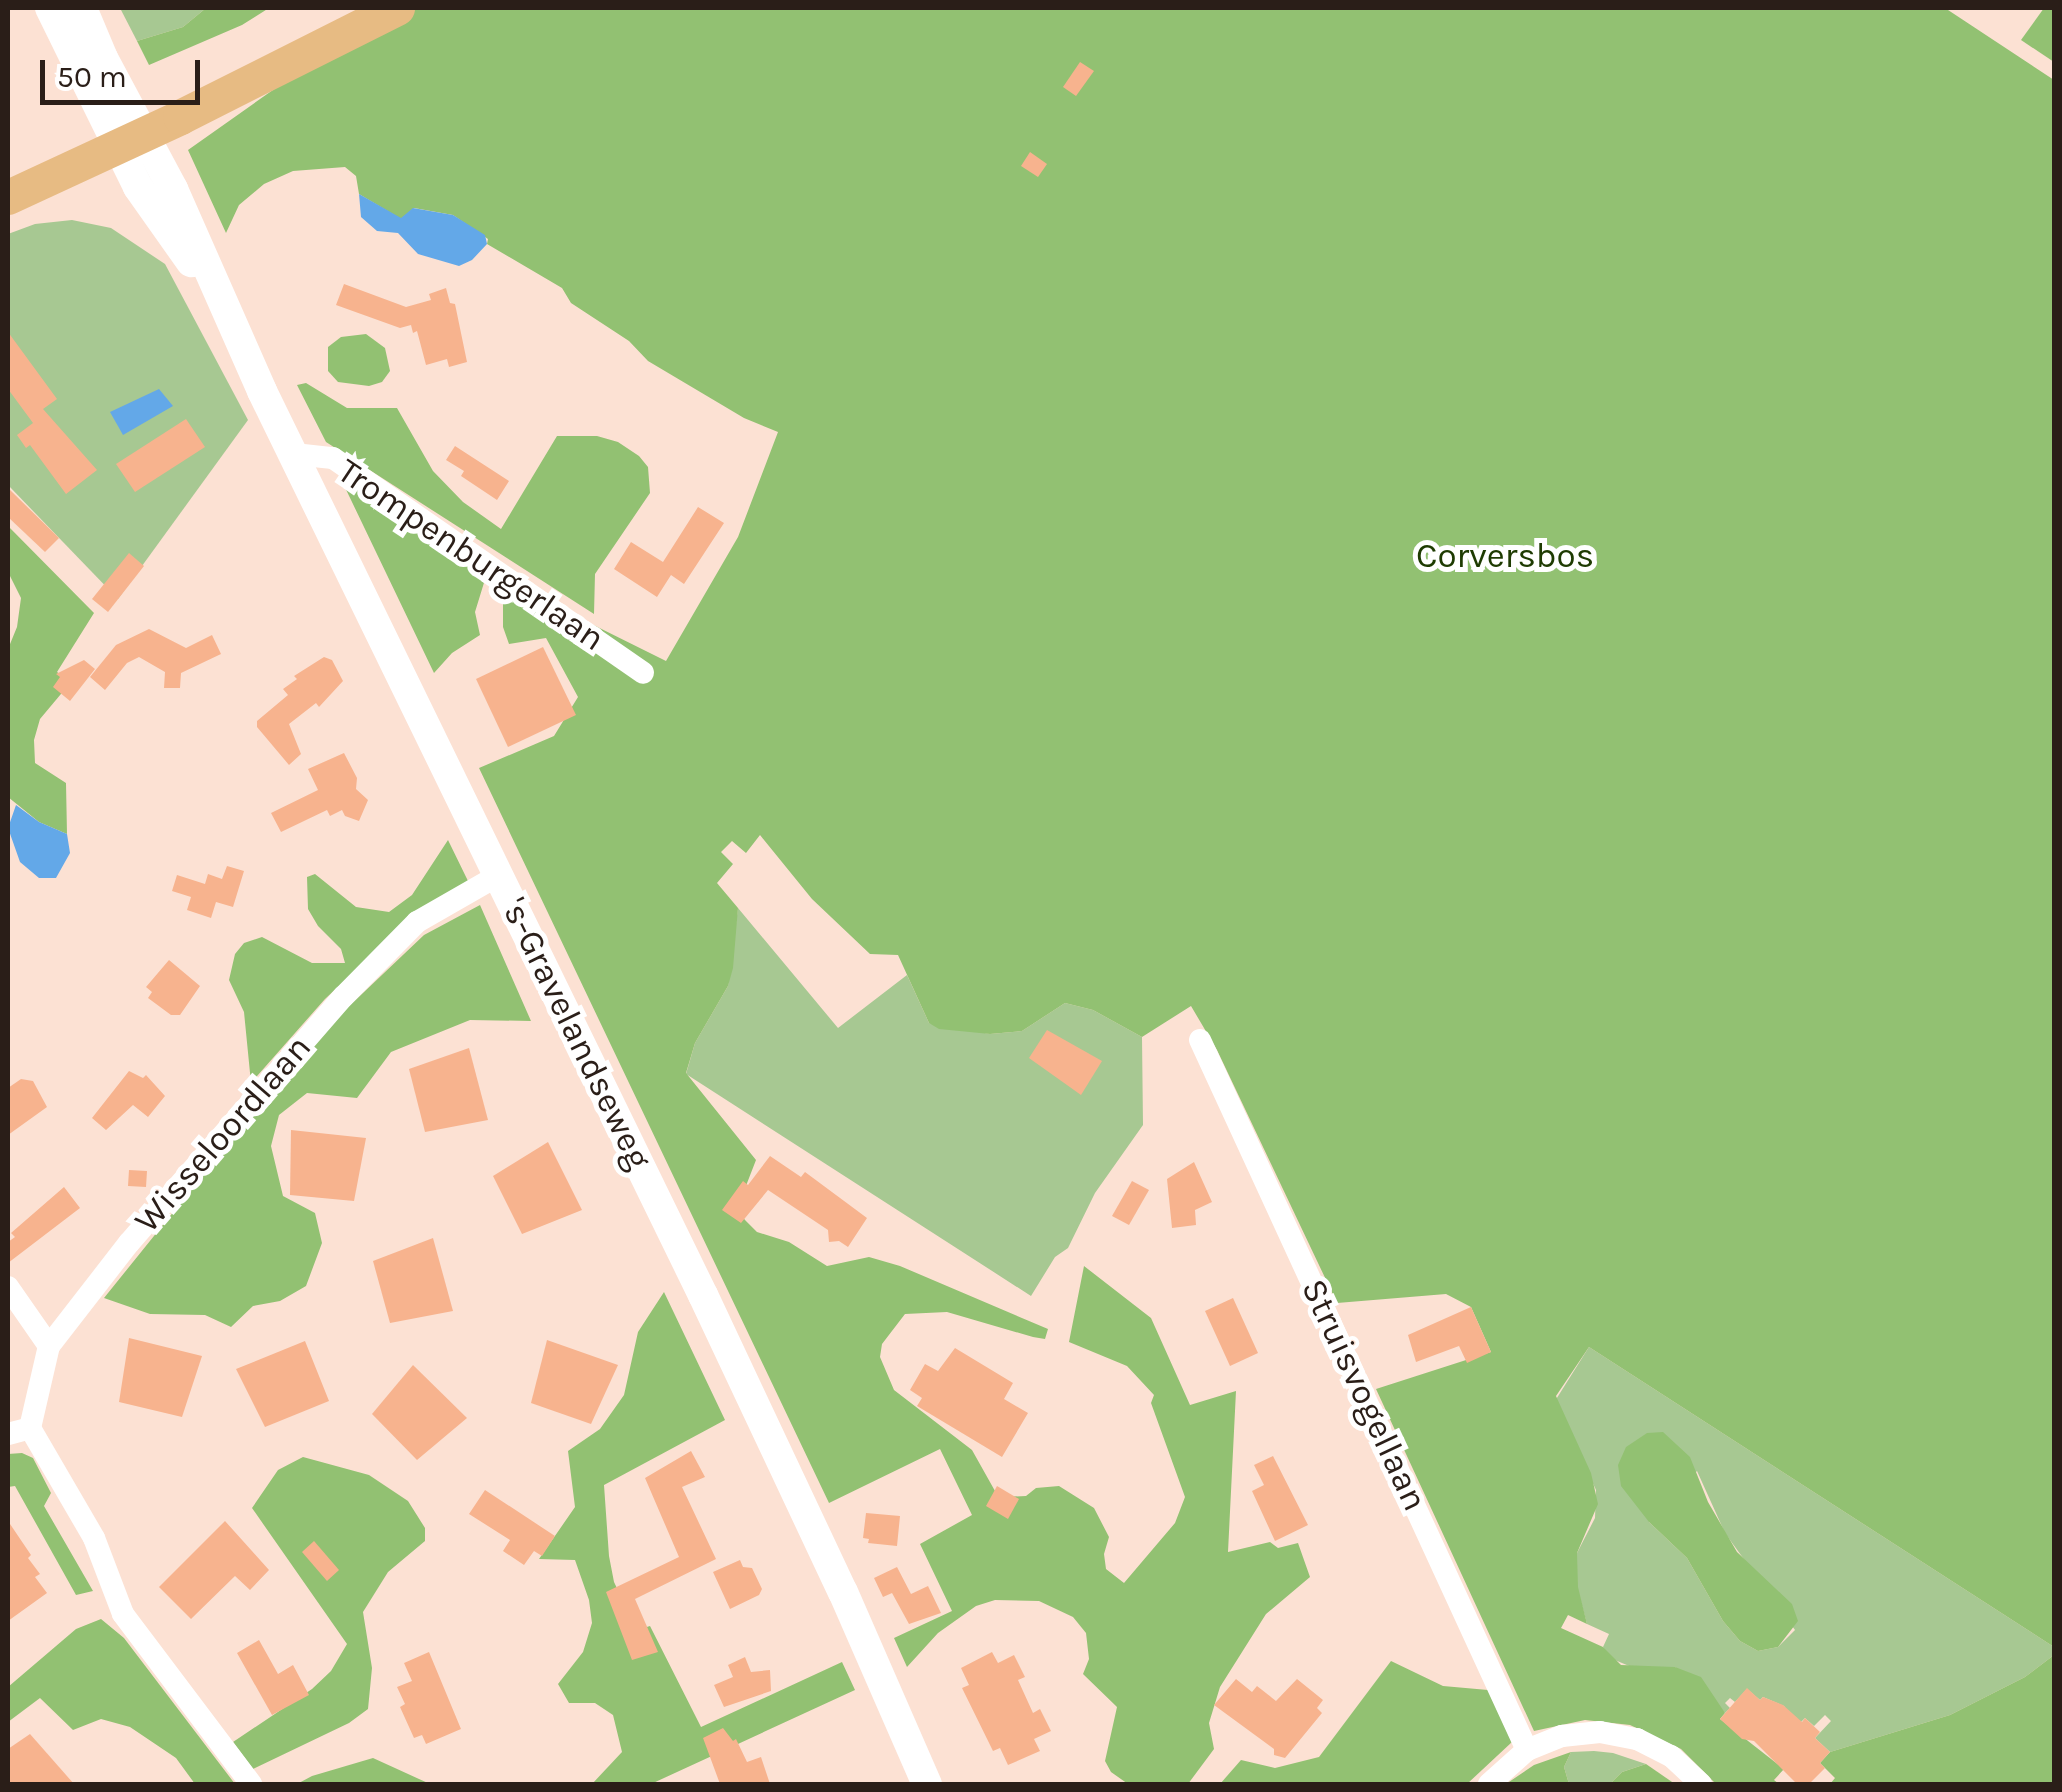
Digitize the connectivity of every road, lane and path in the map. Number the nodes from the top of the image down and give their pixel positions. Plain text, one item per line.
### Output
1 (50, 8) edge
2 (82, 8) edge
3 (397, 8) edge
4 (129, 138) junction
5 (8, 197) edge
6 (294, 454) junction
7 (643, 673) dead end
8 (499, 875) junction
9 (1200, 1040) dead end
10 (8, 1287) edge
11 (49, 1346) junction
12 (19, 1431) edge
13 (1527, 1750) junction
14 (923, 1780) edge
15 (250, 1784) edge
16 (1489, 1784) edge
17 (1701, 1784) edge

1 - 4 street, 's-Gravelandseweg
2 - 4 street, 's-Gravelandseweg
3 - 4 main road
4 - 5 main road
4 - 6 street, 's-Gravelandseweg
6 - 7 street, Trompenburgerlaan
6 - 8 street, 's-Gravelandseweg
8 - 11 street, Wisseloordlaan
8 - 14 street, 's-Gravelandseweg
9 - 13 street, Struisvogellaan
10 - 11 street
11 - 12 street, Wisseloordlaan
12 - 15 street
13 - 16 street
13 - 17 street

